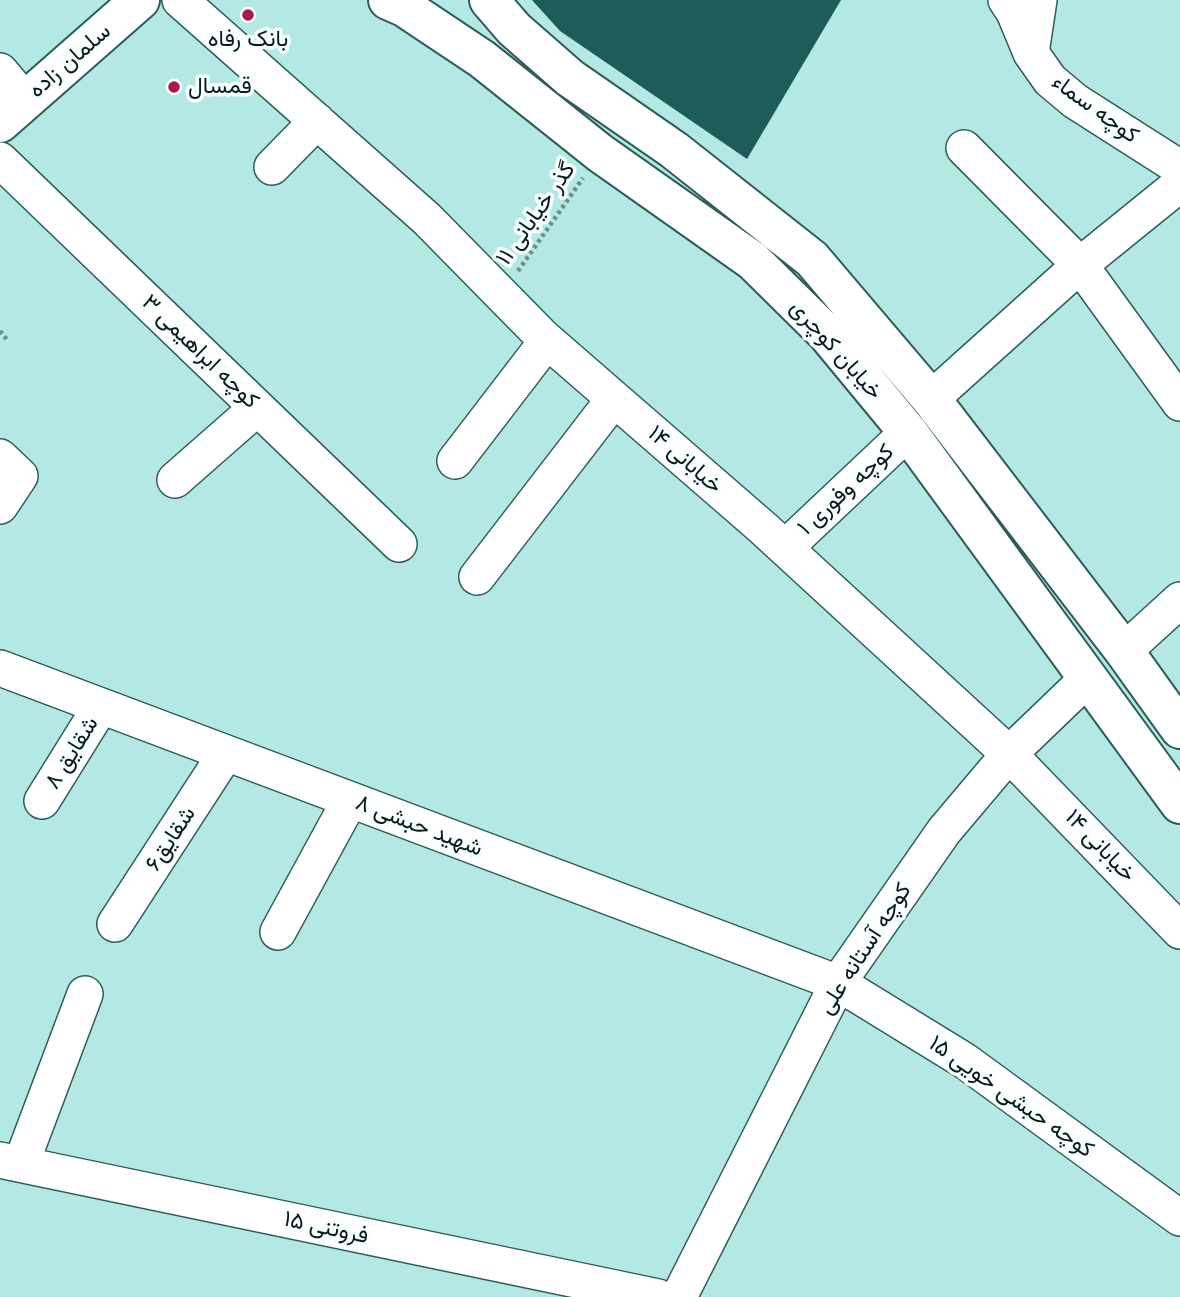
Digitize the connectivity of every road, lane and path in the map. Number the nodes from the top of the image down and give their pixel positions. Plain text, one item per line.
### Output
1 (140, 0) edge
2 (180, 0) edge
3 (488, 0) edge
4 (1006, 0) edge
5 (1039, 0) edge
6 (397, 2) edge
7 (1031, 53) junction
8 (0, 71) edge
9 (12, 112) edge
10 (317, 121) junction
11 (964, 148) dead end
12 (600, 153) junction
13 (0, 160) edge
14 (272, 167) dead end
15 (1180, 168) edge
16 (1180, 184) edge
17 (1080, 265) junction
18 (501, 295) junction
19 (0, 331) edge
20 (8, 341) dead end
21 (547, 341) junction
22 (614, 399) junction
23 (931, 399) junction
24 (1180, 403) edge
25 (257, 408) junction
26 (908, 432) junction
27 (0, 457) edge
28 (455, 461) dead end
29 (175, 481) dead end
30 (0, 506) edge
31 (399, 544) dead end
32 (785, 548) junction
33 (477, 577) dead end
34 (1180, 600) edge
35 (1124, 651) junction
36 (0, 668) edge
37 (1088, 678) junction
38 (101, 706) junction
39 (1180, 729) edge
40 (226, 753) junction
41 (1009, 754) junction
42 (350, 800) junction
43 (42, 801) dead end
44 (1180, 804) edge
45 (115, 924) dead end
46 (1180, 931) edge
47 (278, 932) dead end
48 (838, 983) junction
49 (85, 994) dead end
50 (11, 1162) edge
51 (1180, 1218) edge
52 (663, 1296) edge

1 - 9 main road, سلمان زاده
2 - 10 street, خیابانی ۱۴
3 - 23 main road, خیابان کوچری
4 - 7 street, کوچه سماء
5 - 7 street
6 - 12 main road, خیابان کوچری
7 - 15 street, کوچه سماء
8 - 9 street
10 - 14 street
10 - 18 street, خیابانی ۱۴
11 - 17 street
12 - 18 path, گذر خیابانی ۱۱
12 - 26 main road, خیابان کوچری
13 - 25 street, کوچه ابراهیمی ۳
16 - 17 street
17 - 23 street
17 - 24 street
18 - 21 street, خیابانی ۱۴
19 - 20 path
21 - 22 street, خیابانی ۱۴
21 - 28 street
22 - 32 street, خیابانی ۱۴
22 - 33 street
23 - 35 main road, خیابان کوچری
25 - 29 street
25 - 31 street, کوچه ابراهیمی ۳
26 - 32 street, کوچه وفوری ۱
26 - 37 main road, خیابان کوچری
27 - 30 street
32 - 41 street, خیابانی ۱۴
34 - 35 street
35 - 39 main road, خیابان کوچری
36 - 38 street, شهید حبشی ۸
37 - 41 street, کوچه آستانه علی
37 - 44 main road, خیابان کوچری
38 - 40 street, شهید حبشی ۸
38 - 43 street, شقایق ۸
40 - 42 street, شهید حبشی ۸
40 - 45 street, شقایق۶
41 - 46 street, خیابانی ۱۴
41 - 48 street, کوچه آستانه علی
42 - 47 street
42 - 48 street, شهید حبشی ۸
48 - 51 street, کوچه حبشی خویی ۱۵
48 - 52 street, کوچه آستانه علی
49 - 50 street
50 - 52 street, فروتنی ۱۵

